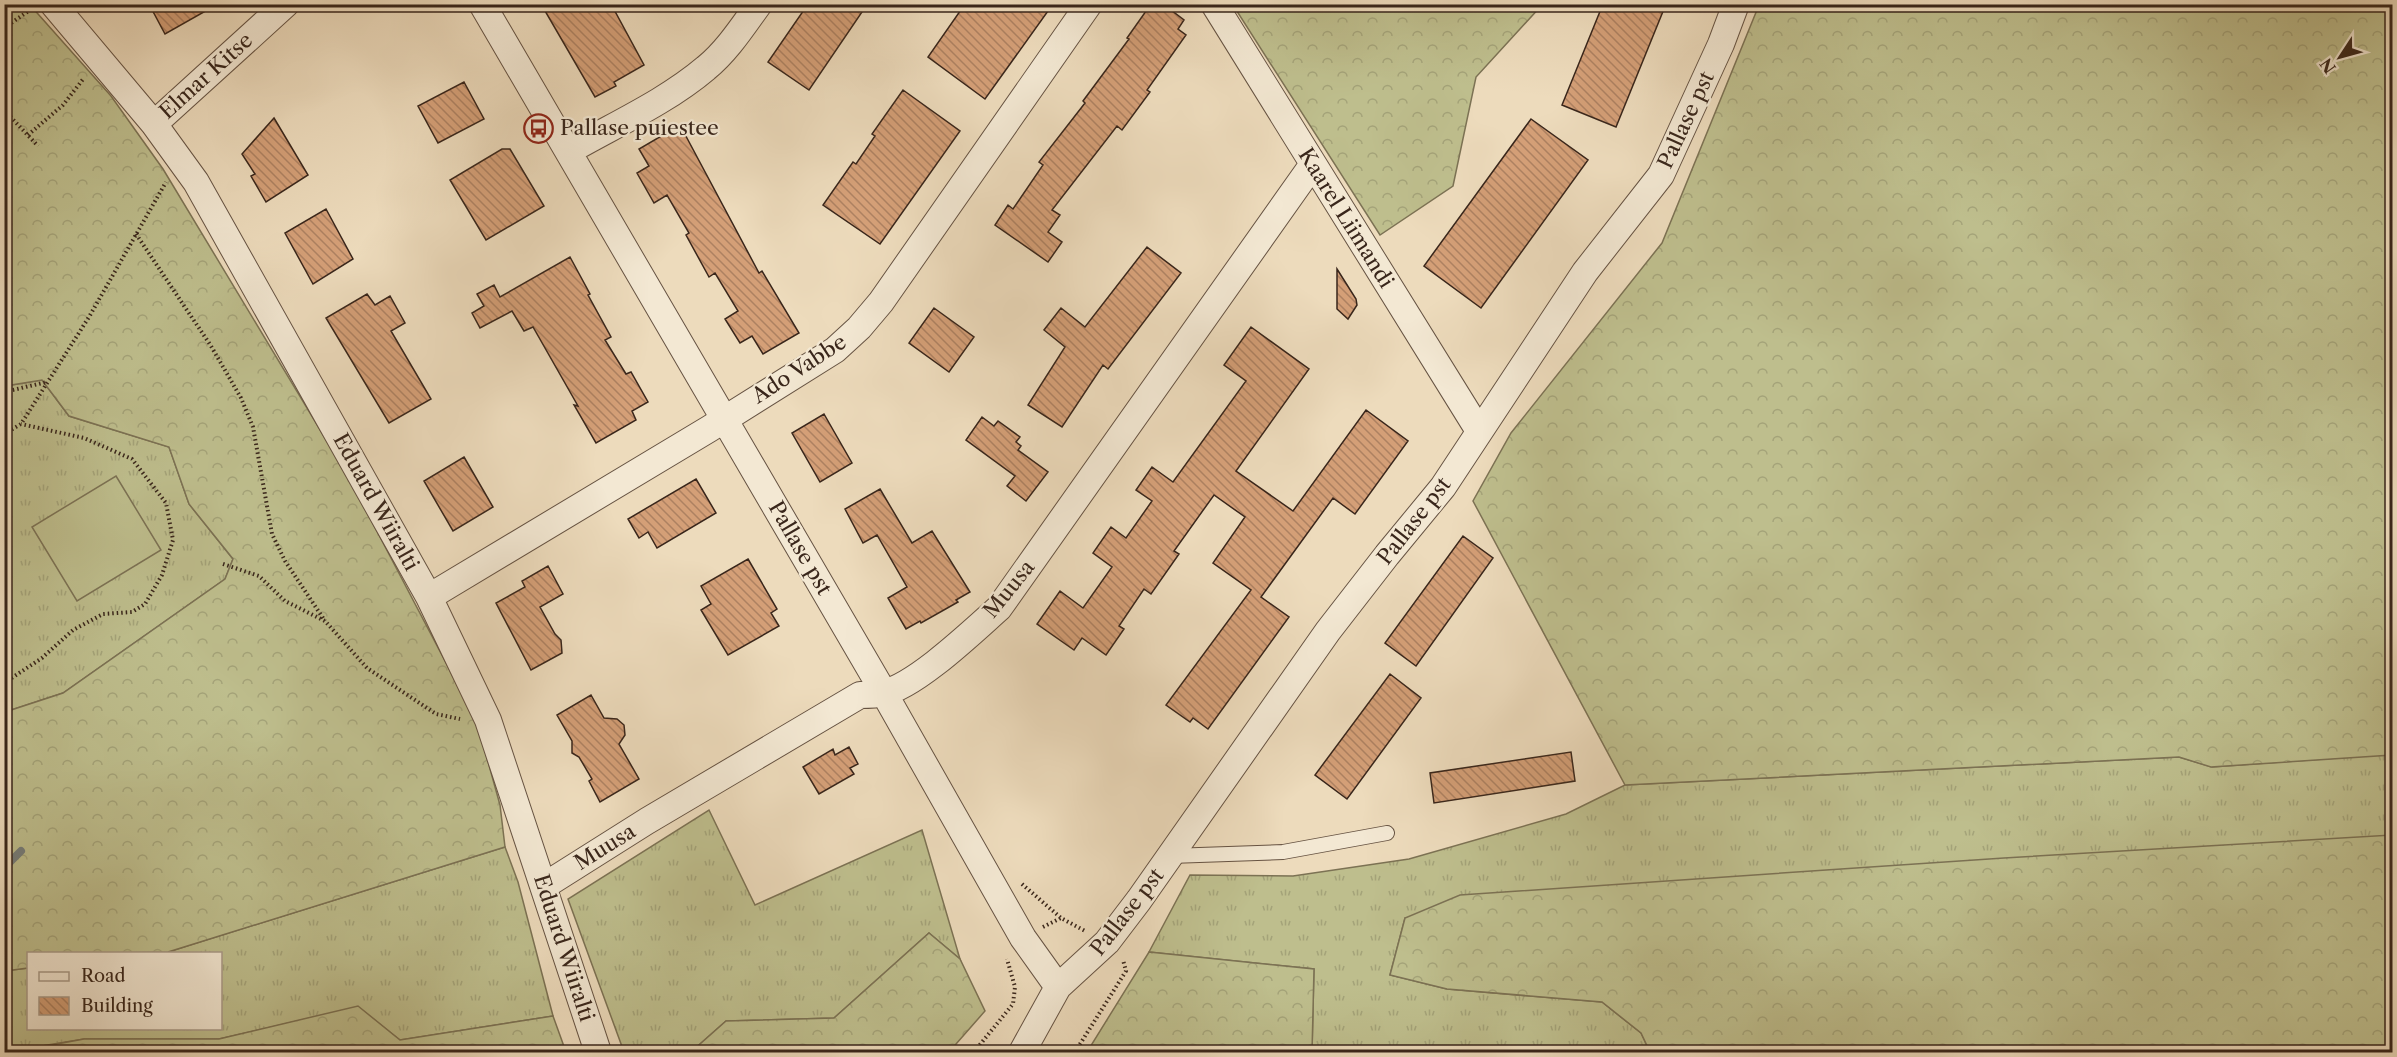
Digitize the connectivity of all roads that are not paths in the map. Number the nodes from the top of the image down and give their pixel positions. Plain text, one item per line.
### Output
1 (53, 4) edge
2 (286, 4) edge
3 (482, 4) edge
4 (759, 4) edge
5 (1089, 4) edge
6 (1214, 4) edge
7 (1736, 4) edge
8 (154, 124) junction
9 (568, 151) junction
10 (1313, 164) junction
11 (724, 418) junction
12 (1479, 431) junction
13 (429, 597) junction
14 (884, 693) junction
15 (1387, 833) dead end
16 (1170, 856) junction
17 (543, 886) junction
18 (1058, 987) junction
19 (598, 1053) edge
20 (1022, 1053) edge

1 - 8 street, Eduard Wiiralti
2 - 8 street, Elmar Kitse
3 - 9 street, Pallase pst
4 - 9 street
5 - 11 street, Ado Vabbe
6 - 10 street, Kaarel Liimandi
7 - 12 street, Pallase pst
8 - 13 street, Eduard Wiiralti
9 - 11 street, Pallase pst
10 - 12 street, Kaarel Liimandi
10 - 14 street, Muusa
11 - 13 street, Ado Vabbe
11 - 14 street, Pallase pst
12 - 16 street, Pallase pst
13 - 17 street, Eduard Wiiralti
14 - 17 street, Muusa
14 - 18 street, Pallase pst
15 - 16 lane
16 - 18 street, Pallase pst
17 - 19 street, Eduard Wiiralti
18 - 20 street

